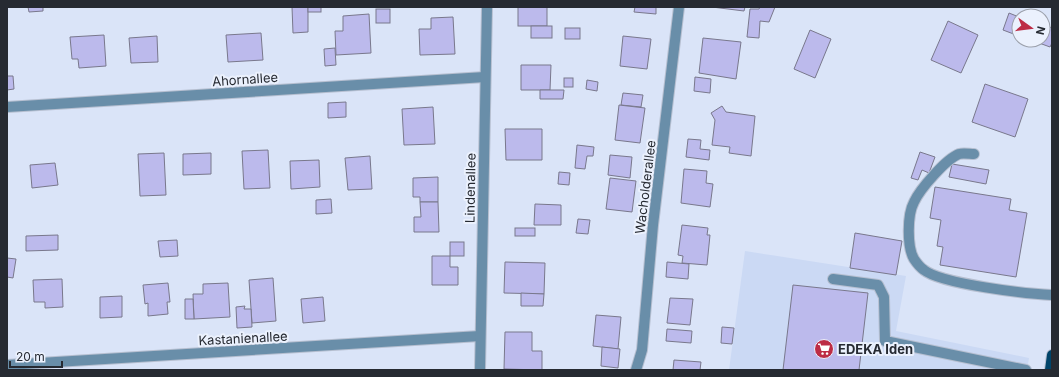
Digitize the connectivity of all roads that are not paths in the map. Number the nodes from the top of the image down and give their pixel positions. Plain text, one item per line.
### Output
1 (487, 7) edge
2 (679, 7) edge
3 (485, 77) junction
4 (7, 107) edge
5 (974, 154) dead end
6 (833, 279) dead end
7 (1052, 295) edge
8 (480, 336) junction
9 (1052, 355) edge
10 (7, 365) edge
11 (480, 370) edge
12 (636, 370) edge
13 (1026, 370) edge
14 (1050, 370) edge

1 - 3 street, Lindenallee
2 - 12 street, Wacholderallee
3 - 4 street, Ahornallee
3 - 8 street, Lindenallee
5 - 7 street
6 - 13 street
8 - 10 street, Kastanienallee
8 - 11 street, Lindenallee
9 - 14 main road

